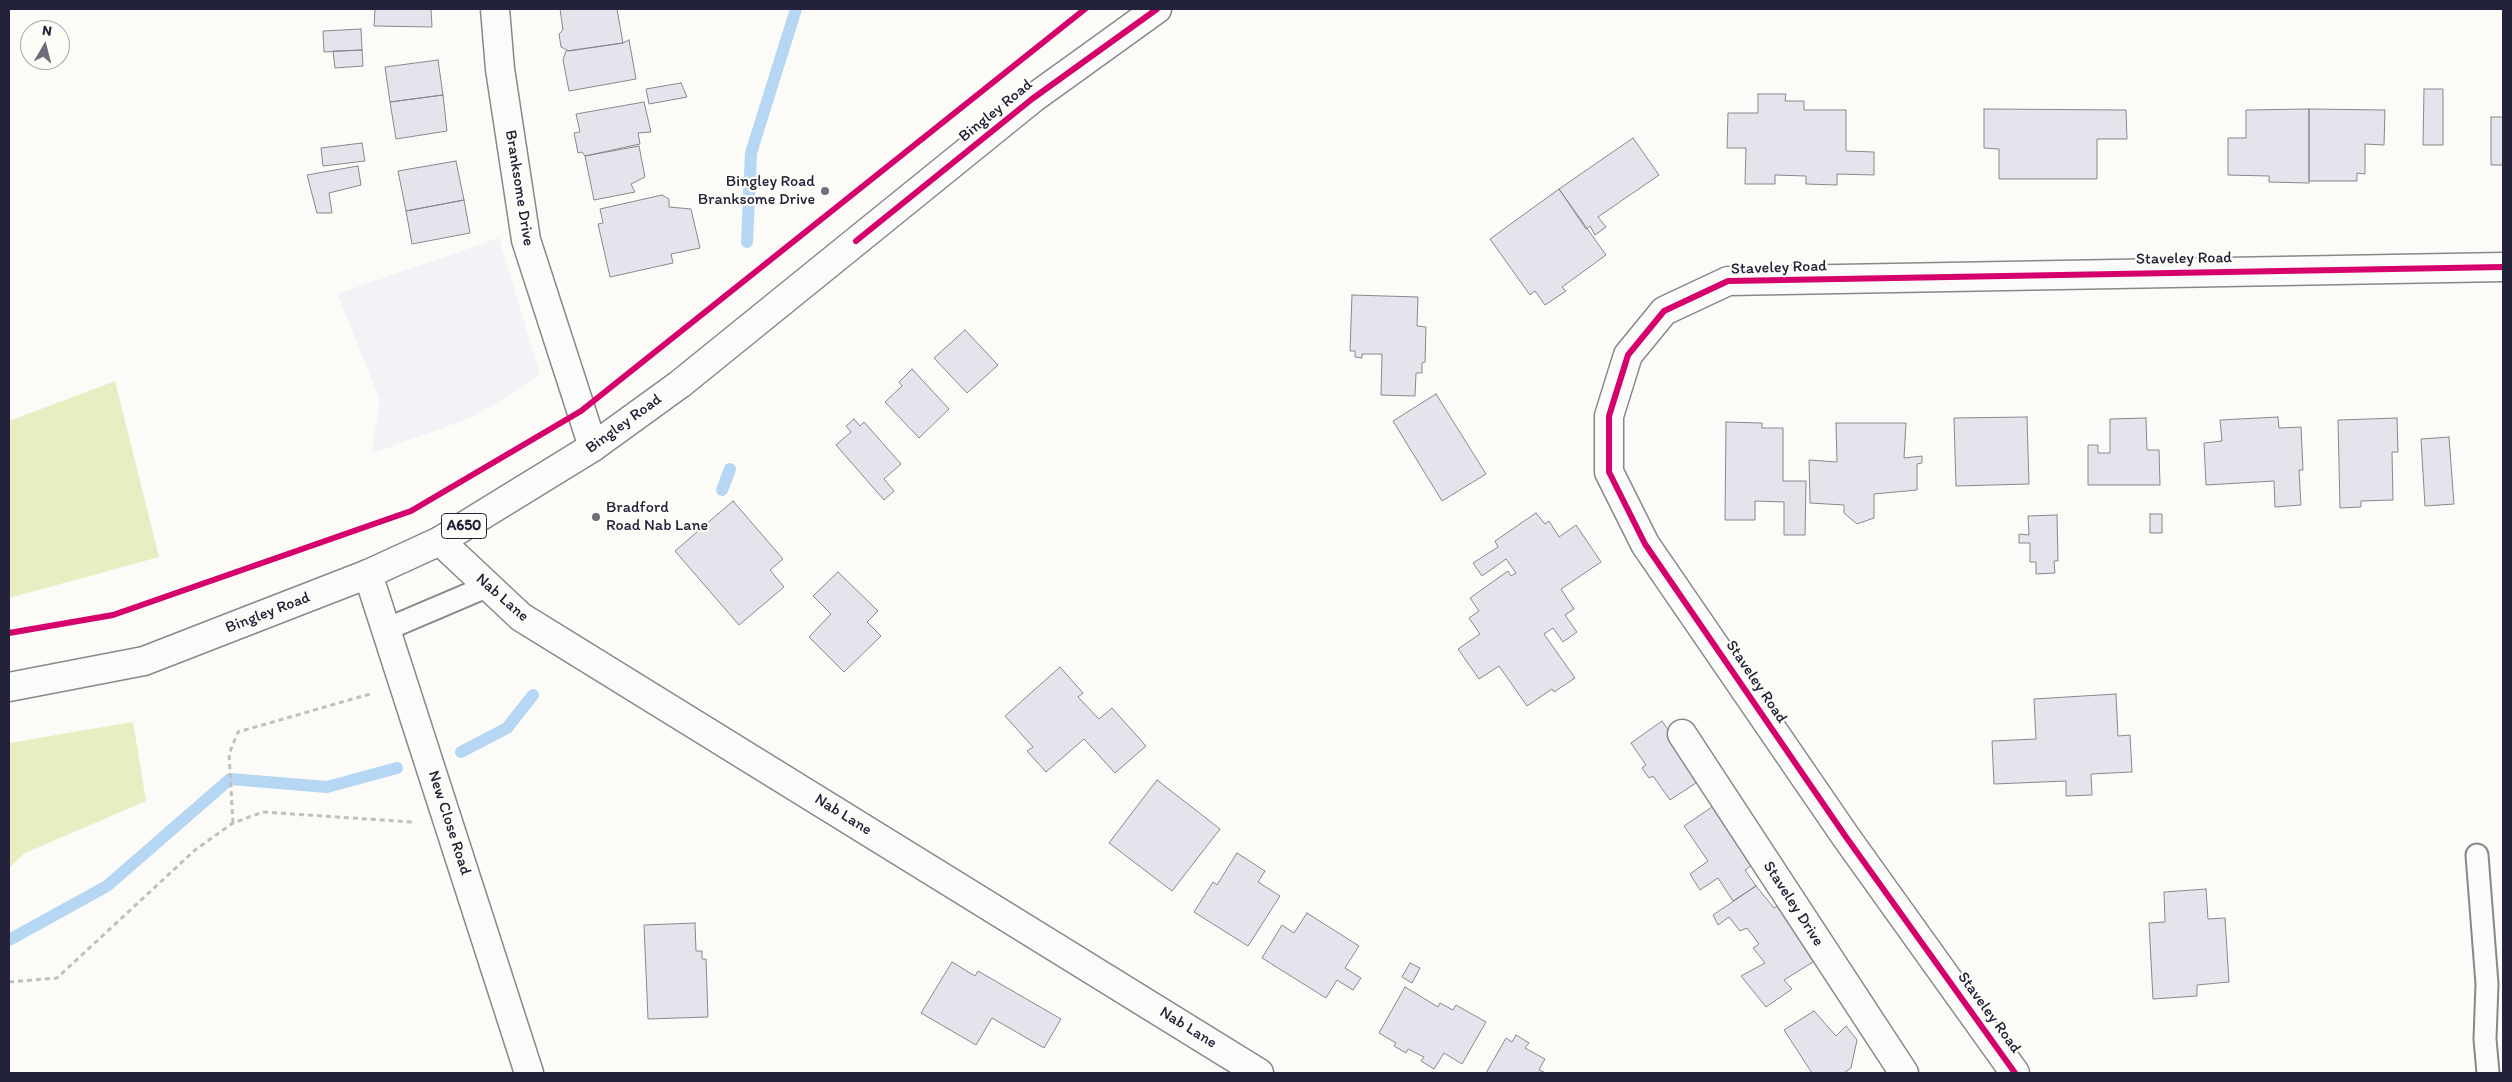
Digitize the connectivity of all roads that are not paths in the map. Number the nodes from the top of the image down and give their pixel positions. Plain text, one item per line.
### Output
1 (495, 9) edge
2 (1157, 9) edge
3 (2503, 268) edge
4 (593, 447) junction
5 (440, 541) junction
6 (368, 574) junction
7 (488, 586) junction
8 (387, 629) junction
9 (9, 687) edge
10 (1682, 734) dead end
11 (2477, 855) dead end
12 (530, 1073) edge
13 (1259, 1073) edge
14 (1904, 1073) edge
15 (2015, 1073) edge
16 (2488, 1073) edge

1 - 4 main road, Branksome Drive
2 - 4 main road, Bingley Road / A650
3 - 15 main road, Staveley Road
4 - 5 main road, Bingley Road / A650
5 - 6 main road, Bingley Road / A650
5 - 7 main road, Nab Lane
6 - 8 main road, New Close Road
6 - 9 main road, Bingley Road / A650
7 - 8 lane
7 - 13 main road, Nab Lane
8 - 12 main road, New Close Road
10 - 14 main road, Staveley Drive
11 - 16 lane

